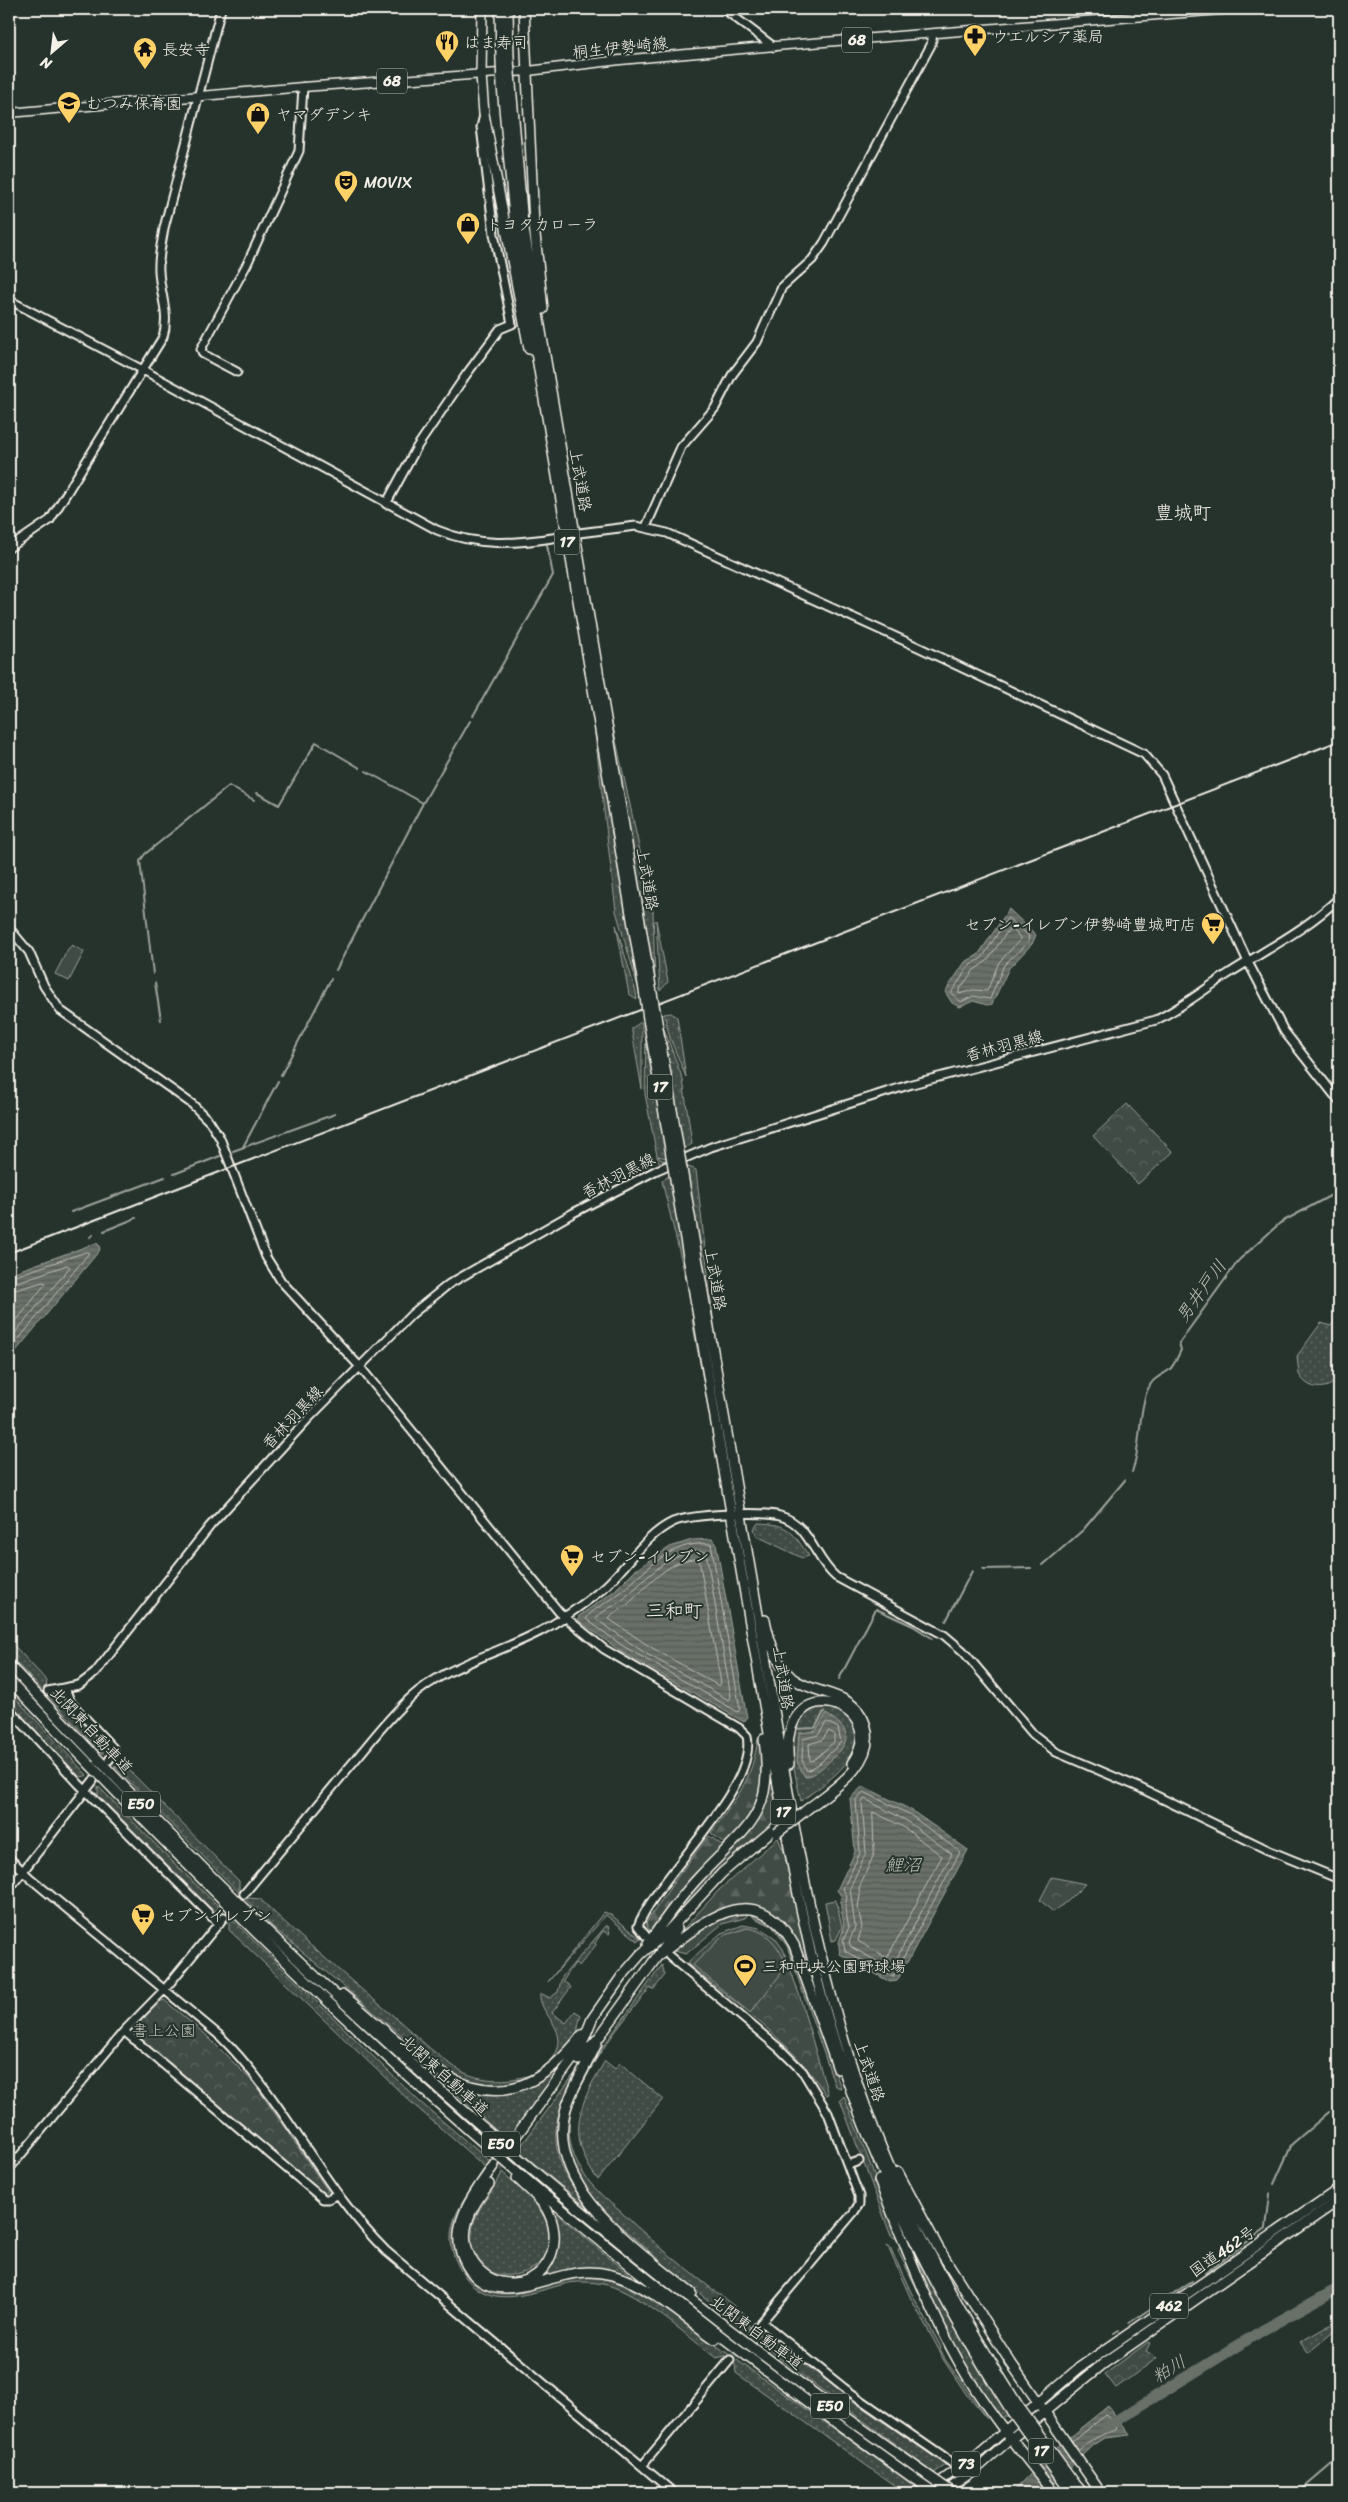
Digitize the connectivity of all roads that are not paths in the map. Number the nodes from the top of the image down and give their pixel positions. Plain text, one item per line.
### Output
1 (221, 9) edge
2 (482, 9) edge
3 (500, 9) edge
4 (508, 9) edge
5 (524, 9) edge
6 (724, 9) edge
7 (1233, 9) edge
8 (933, 34) junction
9 (774, 47) junction
10 (505, 59) junction
11 (528, 71) junction
12 (481, 75) junction
13 (506, 86) junction
14 (303, 87) junction
15 (198, 95) junction
16 (9, 113) edge
17 (484, 114) junction
18 (9, 300) edge
19 (143, 370) junction
20 (237, 372) dead end
21 (552, 399) junction
22 (544, 406) junction
23 (386, 504) junction
24 (646, 527) junction
25 (579, 533) dead end
26 (560, 537) dead end
27 (9, 548) edge
28 (1339, 898) edge
29 (9, 928) edge
30 (1248, 962) junction
31 (648, 995) junction
32 (1339, 1101) edge
33 (678, 1171) junction
34 (360, 1367) junction
35 (732, 1515) junction
36 (742, 1515) junction
37 (750, 1567) junction
38 (563, 1617) junction
39 (9, 1665) edge
40 (758, 1673) junction
41 (9, 1680) edge
42 (65, 1688) junction
43 (48, 1691) tunnel mouth
44 (9, 1709) edge
45 (109, 1760) dead end
46 (94, 1781) dead end
47 (85, 1791) junction
48 (804, 1808) junction
49 (777, 1830) junction
50 (799, 1853) junction
51 (9, 1858) edge
52 (23, 1872) junction
53 (1339, 1880) edge
54 (9, 1889) edge
55 (244, 1894) dead end
56 (224, 1917) dead end
57 (219, 1924) junction
58 (646, 1936) dead end
59 (278, 1941) junction
60 (641, 1954) junction
61 (670, 1956) dead end
62 (657, 1957) junction
63 (165, 1989) junction
64 (587, 2028) junction
65 (124, 2031) junction
66 (600, 2036) junction
67 (430, 2096) junction
68 (860, 2116) junction
69 (873, 2126) junction
70 (866, 2145) junction
71 (859, 2160) dead end
72 (848, 2165) junction
73 (9, 2168) edge
74 (880, 2168) junction
75 (1339, 2189) edge
76 (338, 2194) junction
77 (1339, 2200) edge
78 (762, 2322) junction
79 (754, 2331) tunnel mouth
80 (736, 2334) junction
81 (730, 2360) tunnel mouth
82 (796, 2394) junction
83 (1038, 2402) junction
84 (1016, 2410) junction
85 (1044, 2410) junction
86 (1005, 2431) junction
87 (1011, 2439) junction
88 (642, 2466) junction
89 (957, 2470) junction
90 (1073, 2490) edge
91 (674, 2493) edge
92 (924, 2493) edge
93 (935, 2493) edge
94 (942, 2493) edge
95 (953, 2493) edge
96 (1054, 2493) edge
97 (1083, 2493) edge
98 (1101, 2493) edge

1 - 15 street
2 - 12 highway
3 - 10 highway, 上武道路 / 17
4 - 10 highway, 上武道路 / 17
5 - 11 highway
6 - 9 street
7 - 8 main road, 桐生伊勢崎線 / 68
8 - 9 main road, 桐生伊勢崎線 / 68
8 - 24 street
9 - 11 main road, 桐生伊勢崎線 / 68
10 - 13 highway, 上武道路 / 17, bridge
11 - 12 main road, 桐生伊勢崎線 / 68
11 - 21 highway
12 - 14 main road, 桐生伊勢崎線 / 68
12 - 17 highway
13 - 21 highway, 上武道路 / 17
13 - 22 highway, 上武道路 / 17
14 - 15 main road, 桐生伊勢崎線 / 68
14 - 20 street
15 - 16 main road, 桐生伊勢崎線 / 68
15 - 19 street
17 - 22 highway
17 - 23 street
18 - 19 street
19 - 23 street
19 - 27 street
21 - 31 highway, 上武道路 / 17
22 - 31 highway, 上武道路 / 17
23 - 26 street
24 - 25 street
24 - 30 street
28 - 30 street, 香林羽黒線
29 - 34 street
30 - 32 street
30 - 34 street, 香林羽黒線
31 - 33 highway, 上武道路 / 17, bridge
33 - 35 highway, 上武道路 / 17
33 - 36 highway, 上武道路 / 17
34 - 38 street
34 - 42 street, 香林羽黒線
35 - 36 street
35 - 38 street
35 - 40 highway, 上武道路 / 17
36 - 37 highway, 上武道路 / 17
36 - 53 street
37 - 48 highway
37 - 50 highway, 上武道路 / 17
38 - 55 street
38 - 58 street
39 - 59 highway, 北関東自動車道 / E50
40 - 60 highway
40 - 68 highway, 上武道路 / 17
41 - 67 highway, 北関東自動車道 / E50
42 - 43 street, 香林羽黒線
42 - 45 street
44 - 47 street
46 - 47 street
47 - 52 street
47 - 57 street
48 - 49 highway, bridge
48 - 50 highway
49 - 60 highway
49 - 62 highway
50 - 69 highway, 上武道路 / 17
51 - 52 street
52 - 54 street
52 - 63 street
56 - 57 street
57 - 63 street
59 - 64 highway
59 - 80 highway, 北関東自動車道 / E50
60 - 64 highway
61 - 72 street
62 - 66 highway
62 - 70 highway
63 - 65 street
63 - 76 street
64 - 66 highway
65 - 73 street
65 - 76 street
66 - 80 highway
67 - 82 highway, 北関東自動車道 / E50
67 - 82 highway
68 - 70 highway
68 - 74 highway, 上武道路 / 17
69 - 83 highway
69 - 84 highway, 上武道路 / 17
70 - 74 highway
70 - 86 highway
71 - 72 street
72 - 78 street
74 - 84 highway, 上武道路 / 17
75 - 83 highway, 国道462号 / 462
76 - 88 street
77 - 85 highway, 国道462号 / 462
78 - 79 street
78 - 89 street
80 - 95 highway, 北関東自動車道 / E50, bridge
81 - 88 street
82 - 93 highway, 北関東自動車道 / E50, bridge
83 - 85 highway
83 - 86 highway, 国道462号 / 462
84 - 90 highway, 上武道路 / 17, bridge
85 - 87 highway, 国道462号 / 462
85 - 98 highway
86 - 87 highway
86 - 89 main road, 73
87 - 94 main road, 73
87 - 96 highway
88 - 91 street
89 - 92 main road, 73
90 - 97 highway, 上武道路 / 17

